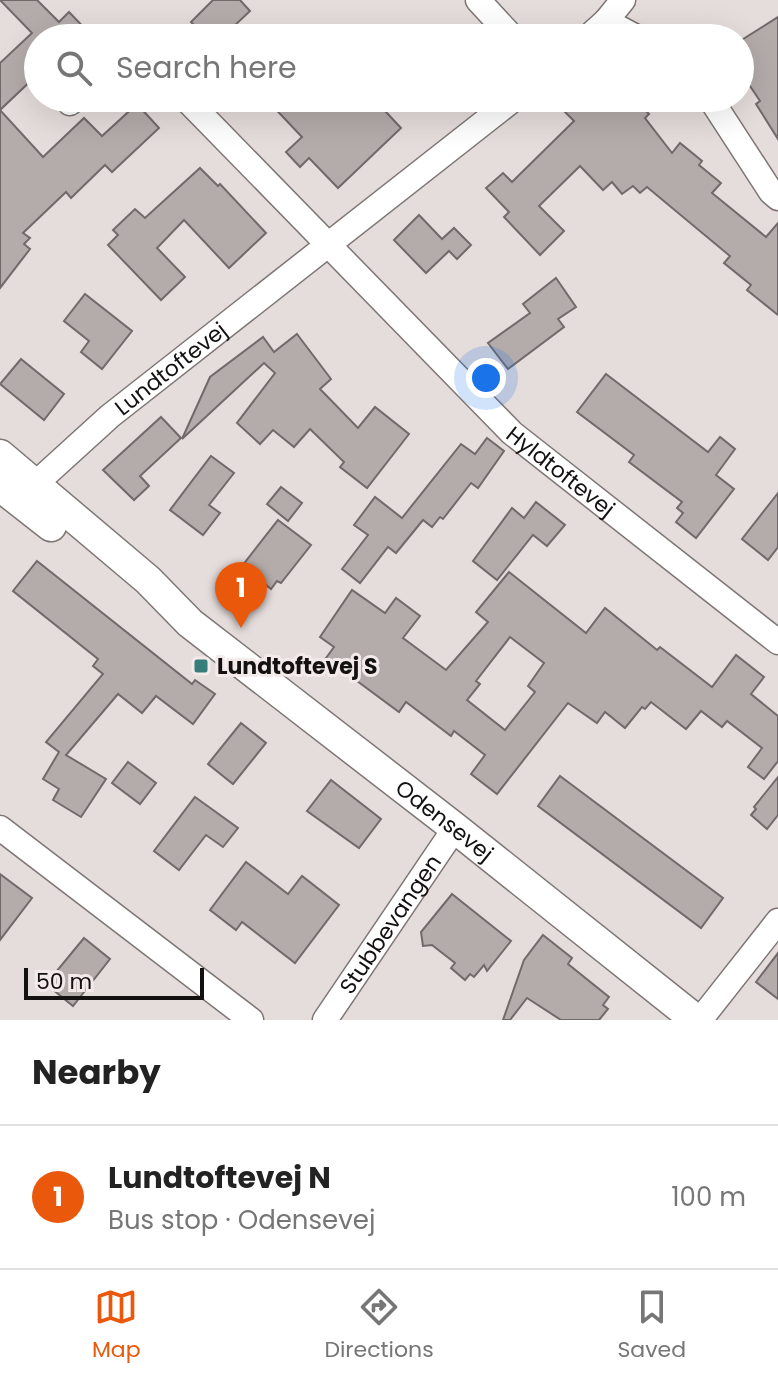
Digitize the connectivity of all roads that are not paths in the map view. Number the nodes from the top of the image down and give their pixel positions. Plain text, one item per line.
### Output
1 (478, 0) edge
2 (623, 0) edge
3 (606, 21) junction
4 (500, 24) edge
5 (603, 24) edge
6 (612, 24) edge
7 (199, 112) edge
8 (497, 112) edge
9 (719, 112) edge
10 (778, 198) edge
11 (329, 245) junction
12 (0, 455) edge
13 (17, 491) edge
14 (778, 642) edge
15 (0, 828) edge
16 (455, 828) junction
17 (778, 921) edge
18 (251, 1020) edge
19 (325, 1020) edge
20 (698, 1020) edge

1 - 4 street
2 - 3 street
3 - 5 street
3 - 6 street
7 - 11 street
8 - 11 street, Lundtoftevej
9 - 10 street
11 - 13 street, Lundtoftevej
11 - 14 street, Hyldtoftevej
12 - 13 street, Odensevej
13 - 16 street, Odensevej
15 - 18 street
16 - 19 street, Stubbevangen
16 - 20 street, Odensevej
17 - 20 street

